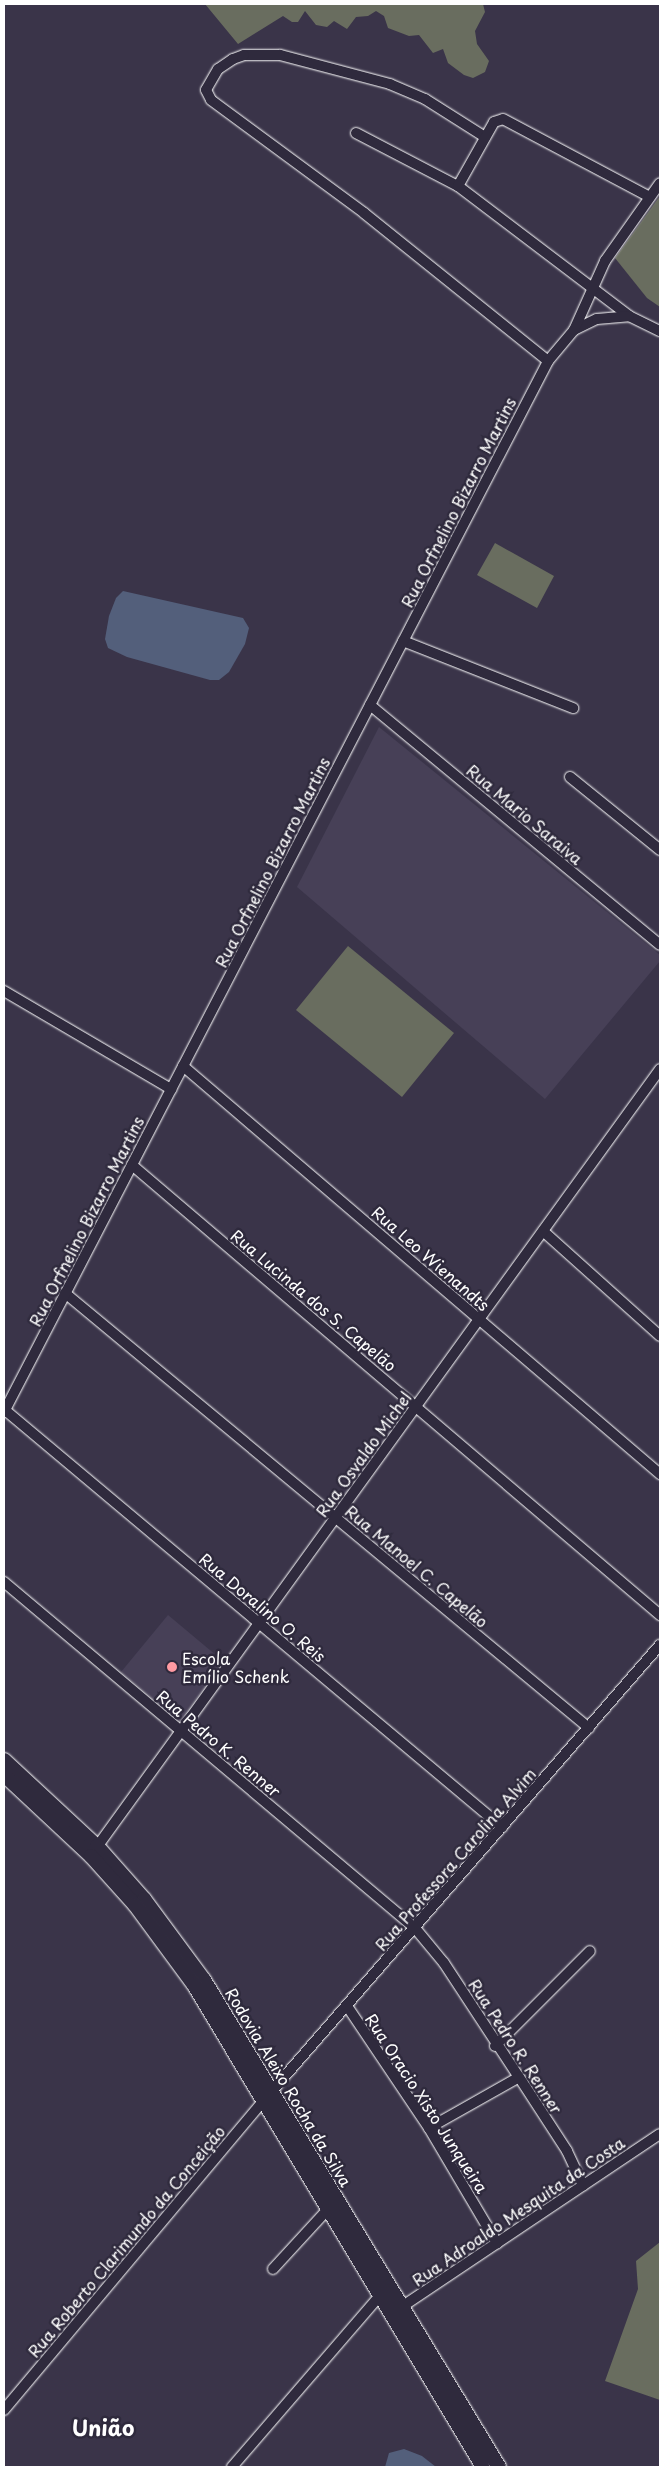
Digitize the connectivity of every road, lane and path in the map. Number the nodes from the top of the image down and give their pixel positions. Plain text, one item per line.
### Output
1 (356, 133) dead end
2 (485, 137) junction
3 (660, 183) edge
4 (458, 186) junction
5 (650, 197) junction
6 (593, 286) junction
7 (629, 316) junction
8 (574, 330) junction
9 (660, 331) edge
10 (548, 361) junction
11 (403, 641) junction
12 (370, 705) junction
13 (573, 708) dead end
14 (570, 777) dead end
15 (660, 850) edge
16 (660, 945) edge
17 (4, 991) edge
18 (183, 1066) junction
19 (660, 1069) edge
20 (171, 1089) junction
21 (132, 1165) junction
22 (543, 1231) junction
23 (65, 1293) junction
24 (479, 1319) junction
25 (660, 1336) edge
26 (416, 1407) junction
27 (4, 1411) edge
28 (660, 1474) edge
29 (335, 1518) junction
30 (4, 1582) edge
31 (660, 1614) edge
32 (259, 1623) junction
33 (660, 1645) edge
34 (589, 1728) junction
35 (181, 1731) junction
36 (4, 1760) edge
37 (4, 1775) edge
38 (502, 1827) junction
39 (94, 1851) junction
40 (414, 1928) junction
41 (590, 1951) dead end
42 (347, 2006) junction
43 (496, 2046) junction
44 (519, 2077) junction
45 (268, 2095) junction
46 (429, 2128) junction
47 (660, 2134) edge
48 (583, 2186) junction
49 (329, 2208) junction
50 (497, 2243) junction
51 (272, 2269) dead end
52 (385, 2291) junction
53 (397, 2310) junction
54 (4, 2410) edge
55 (232, 2467) edge
56 (483, 2467) edge
57 (499, 2467) edge

1 - 4 street
2 - 4 street
2 - 5 street
2 - 10 street
3 - 5 street
4 - 6 street
5 - 6 street
6 - 7 street
6 - 8 street
7 - 8 street
7 - 9 street
8 - 10 street, Rua Orfnelino Bizarro Martins
10 - 11 street, Rua Orfnelino Bizarro Martins
11 - 12 street, Rua Orfnelino Bizarro Martins
11 - 13 street
12 - 16 street, Rua Mario Saraiva
12 - 18 street, Rua Orfnelino Bizarro Martins
14 - 15 street
17 - 20 street
18 - 20 street, Rua Orfnelino Bizarro Martins
18 - 24 street, Rua Leo Wienandts
19 - 22 street, Rua Osvaldo Michel
20 - 21 street, Rua Orfnelino Bizarro Martins
21 - 23 street, Rua Orfnelino Bizarro Martins
21 - 26 street, Rua Lucinda dos S. Capelão
22 - 24 street, Rua Osvaldo Michel
22 - 25 street
23 - 27 street, Rua Orfnelino Bizarro Martins
23 - 29 street, Rua Manoel C. Capelão
24 - 26 street, Rua Osvaldo Michel
24 - 28 street, Rua Leo Wienandts
26 - 29 street, Rua Osvaldo Michel
26 - 31 street, Rua Lucinda dos S. Capelão
27 - 32 street, Rua Doralino O. Reis
29 - 32 street, Rua Osvaldo Michel
29 - 34 street, Rua Manoel C. Capelão
30 - 35 street, Rua Pedro K. Renner
32 - 35 street, Rua Osvaldo Michel
32 - 38 street, Rua Doralino O. Reis
33 - 34 street, Rua Professora Carolina Alvim
34 - 38 street, Rua Professora Carolina Alvim
35 - 39 street, Rua Osvaldo Michel
35 - 40 street, Rua Pedro K. Renner
36 - 39 main road, Rodovia Aleixo Rocha da Silva
37 - 39 main road, Rodovia Aleixo Rocha da Silva
38 - 40 street, Rua Professora Carolina Alvim
39 - 45 main road, Rodovia Aleixo Rocha da Silva
40 - 42 street, Rua Professora Carolina Alvim
40 - 43 street, Rua Pedro R. Renner
41 - 43 street
42 - 45 street, Rua Professora Carolina Alvim
42 - 46 street, Rua Oracio Xisto Junqueira
43 - 44 street, Rua Pedro R. Renner
44 - 46 street
44 - 48 street, Rua Pedro R. Renner
45 - 49 main road, Rodovia Aleixo Rocha da Silva
45 - 52 main road, Rodovia Aleixo Rocha da Silva
45 - 54 street, Rua Roberto Clarimundo da Conceição
46 - 50 street, Rua Oracio Xisto Junqueira
47 - 48 street, Rua Adroaldo Mesquita da Costa
48 - 50 street, Rua Adroaldo Mesquita da Costa
49 - 51 street
49 - 52 main road, Rodovia Aleixo Rocha da Silva
50 - 53 street, Rua Adroaldo Mesquita da Costa
52 - 53 main road, Rodovia Aleixo Rocha da Silva
52 - 55 street
53 - 56 main road, Rodovia Aleixo Rocha da Silva
53 - 57 main road, Rodovia Aleixo Rocha da Silva

